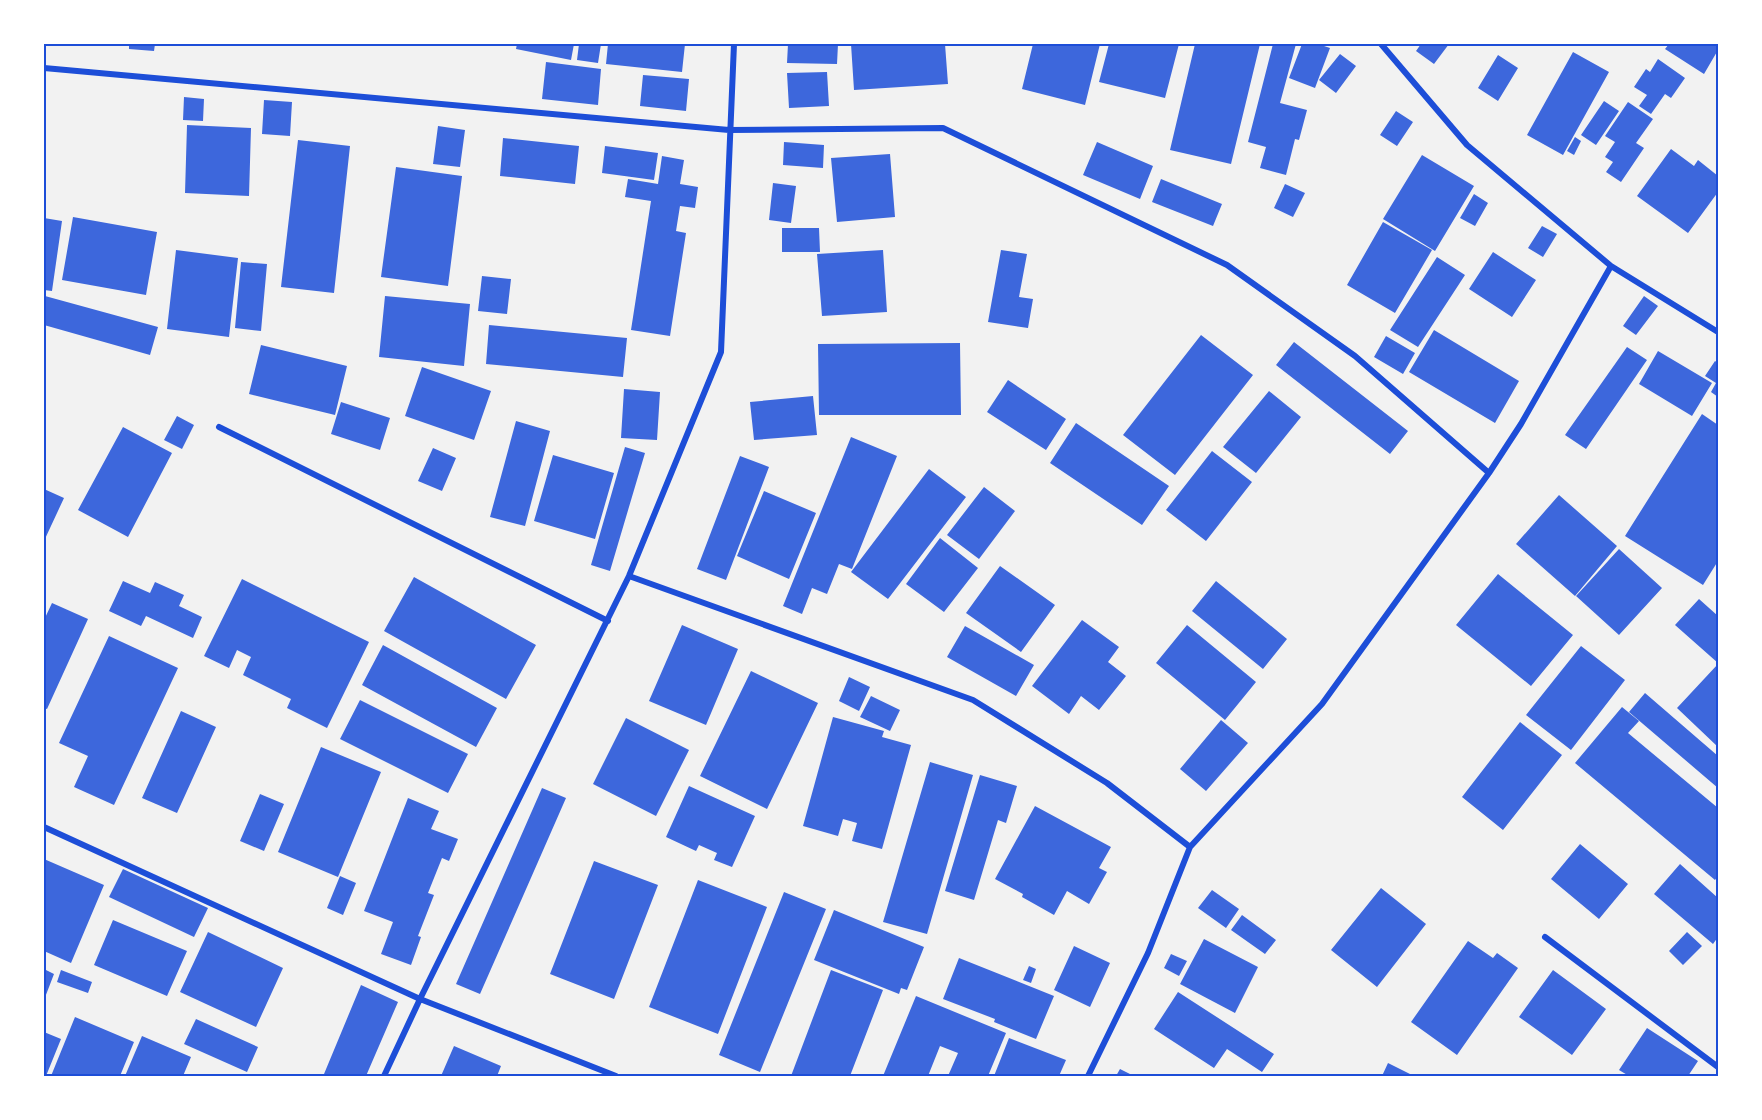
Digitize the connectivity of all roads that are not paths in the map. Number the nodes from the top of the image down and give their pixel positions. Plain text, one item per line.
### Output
1 (734, 44) edge
2 (1381, 44) edge
3 (44, 68) edge
4 (729, 130) junction
5 (1611, 266) junction
6 (1719, 332) edge
7 (219, 427) dead end
8 (1490, 473) junction
9 (629, 576) junction
10 (608, 621) junction
11 (44, 827) edge
12 (1190, 847) junction
13 (1545, 937) dead end
14 (420, 999) junction
15 (1719, 1067) edge
16 (384, 1077) edge
17 (616, 1077) edge
18 (1088, 1077) edge

1 - 4 street
2 - 5 street
3 - 4 street
4 - 8 street
4 - 9 street
5 - 6 street
5 - 8 street
7 - 10 street
8 - 12 street
9 - 10 street
9 - 12 street
10 - 14 street
11 - 14 street
12 - 18 street
13 - 15 street
14 - 16 street
14 - 17 street

